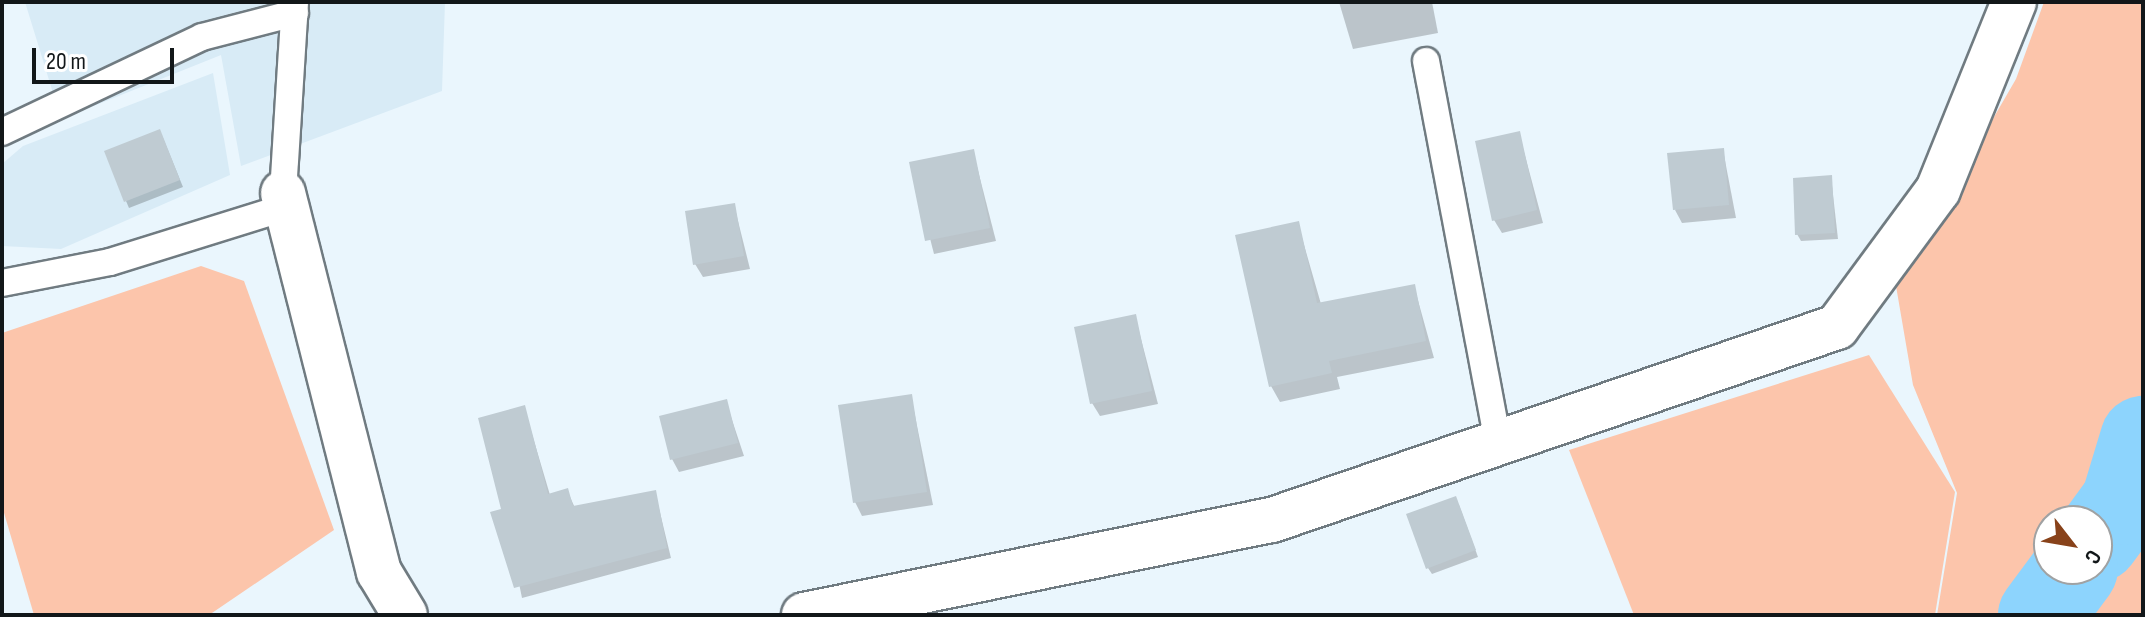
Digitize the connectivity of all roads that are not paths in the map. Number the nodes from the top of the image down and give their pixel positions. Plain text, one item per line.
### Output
1 (2014, 2) edge
2 (295, 8) edge
3 (1426, 61) dead end
4 (2, 132) edge
5 (285, 200) junction
6 (2, 283) edge
7 (1498, 441) junction
8 (405, 615) edge
9 (804, 615) edge

1 - 7 street
2 - 4 lane
2 - 5 lane
3 - 7 lane
5 - 6 lane
5 - 8 street
7 - 9 street

